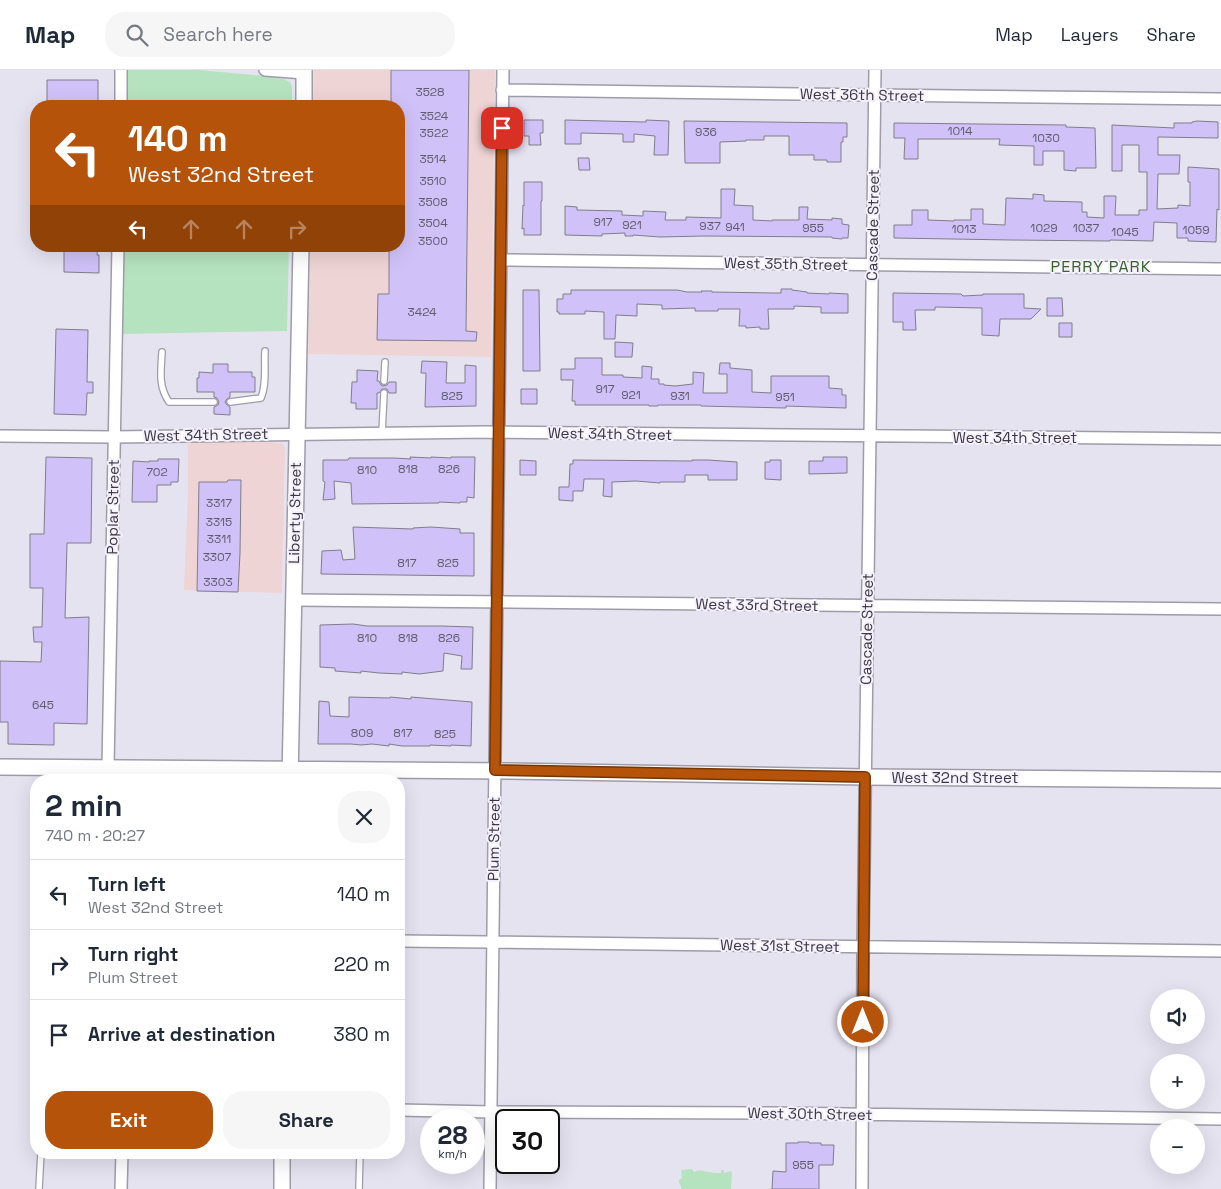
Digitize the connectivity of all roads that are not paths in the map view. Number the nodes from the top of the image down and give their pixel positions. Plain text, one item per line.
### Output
1 (121, 70) edge
2 (265, 70) edge
3 (503, 70) edge
4 (875, 70) edge
5 (304, 71) edge
6 (502, 90) junction
7 (874, 95) junction
8 (1221, 99) edge
9 (120, 100) edge
10 (304, 100) edge
11 (118, 252) edge
12 (301, 252) edge
13 (501, 260) junction
14 (873, 266) junction
15 (1221, 269) edge
16 (265, 351) dead end
17 (162, 352) dead end
18 (385, 362) dead end
19 (384, 382) dead end
20 (384, 393) dead end
21 (214, 402) dead end
22 (230, 402) dead end
23 (499, 432) junction
24 (382, 433) junction
25 (296, 434) junction
26 (0, 436) edge
27 (114, 437) junction
28 (869, 437) junction
29 (1221, 439) edge
30 (294, 600) junction
31 (497, 602) junction
32 (868, 606) junction
33 (1221, 609) edge
34 (0, 767) edge
35 (108, 767) junction
36 (495, 770) junction
37 (210, 774) edge
38 (290, 774) edge
39 (331, 774) edge
40 (865, 777) junction
41 (1221, 780) edge
42 (405, 941) edge
43 (493, 941) junction
44 (863, 947) junction
45 (1221, 951) edge
46 (405, 1110) edge
47 (491, 1112) junction
48 (863, 1115) junction
49 (1221, 1119) edge
50 (41, 1159) edge
51 (122, 1159) edge
52 (282, 1159) edge
53 (360, 1159) edge
54 (40, 1189) edge
55 (121, 1189) edge
56 (282, 1189) edge
57 (359, 1189) edge
58 (490, 1189) edge
59 (862, 1189) edge

1 - 9 street
2 - 5 street
3 - 6 street, Plum Street
4 - 7 street, Cascade Street
5 - 10 street
6 - 7 street, West 36th Street
6 - 13 street, Plum Street
7 - 8 street, West 36th Street
7 - 14 street, Cascade Street
11 - 27 street, Poplar Street
12 - 25 street, Liberty Street
13 - 14 street, West 35th Street
13 - 23 street, Plum Street
14 - 15 street, West 35th Street
14 - 28 street, Cascade Street
16 - 22 lane
17 - 21 lane
18 - 19 lane
20 - 24 lane
23 - 24 street, West 34th Street
23 - 28 street, West 34th Street
23 - 31 street, Plum Street
24 - 25 street, West 34th Street
25 - 27 street, West 34th Street
25 - 30 street, Liberty Street
26 - 27 street, West 34th Street
27 - 35 street, Poplar Street
28 - 29 street, West 34th Street
28 - 32 street, Cascade Street
30 - 31 street, West 33rd Street
30 - 38 street, Liberty Street
31 - 32 street, West 33rd Street
31 - 36 street, Plum Street
32 - 33 street, West 33rd Street
32 - 40 street, Cascade Street
34 - 35 street, West 32nd Street
35 - 37 street, West 32nd Street
36 - 39 street, West 32nd Street
36 - 40 street, West 32nd Street
36 - 43 street, Plum Street
40 - 41 street, West 32nd Street
40 - 44 street, Cascade Street
42 - 43 street, West 31st Street
43 - 44 street, West 31st Street
43 - 47 street, Plum Street
44 - 45 street, West 31st Street
44 - 48 street, Cascade Street
46 - 47 street, West 30th Street
47 - 48 street, West 30th Street
47 - 58 street, Plum Street
48 - 49 street, West 30th Street
48 - 59 street, Cascade Street
50 - 54 lane
51 - 55 street
52 - 56 street
53 - 57 lane

